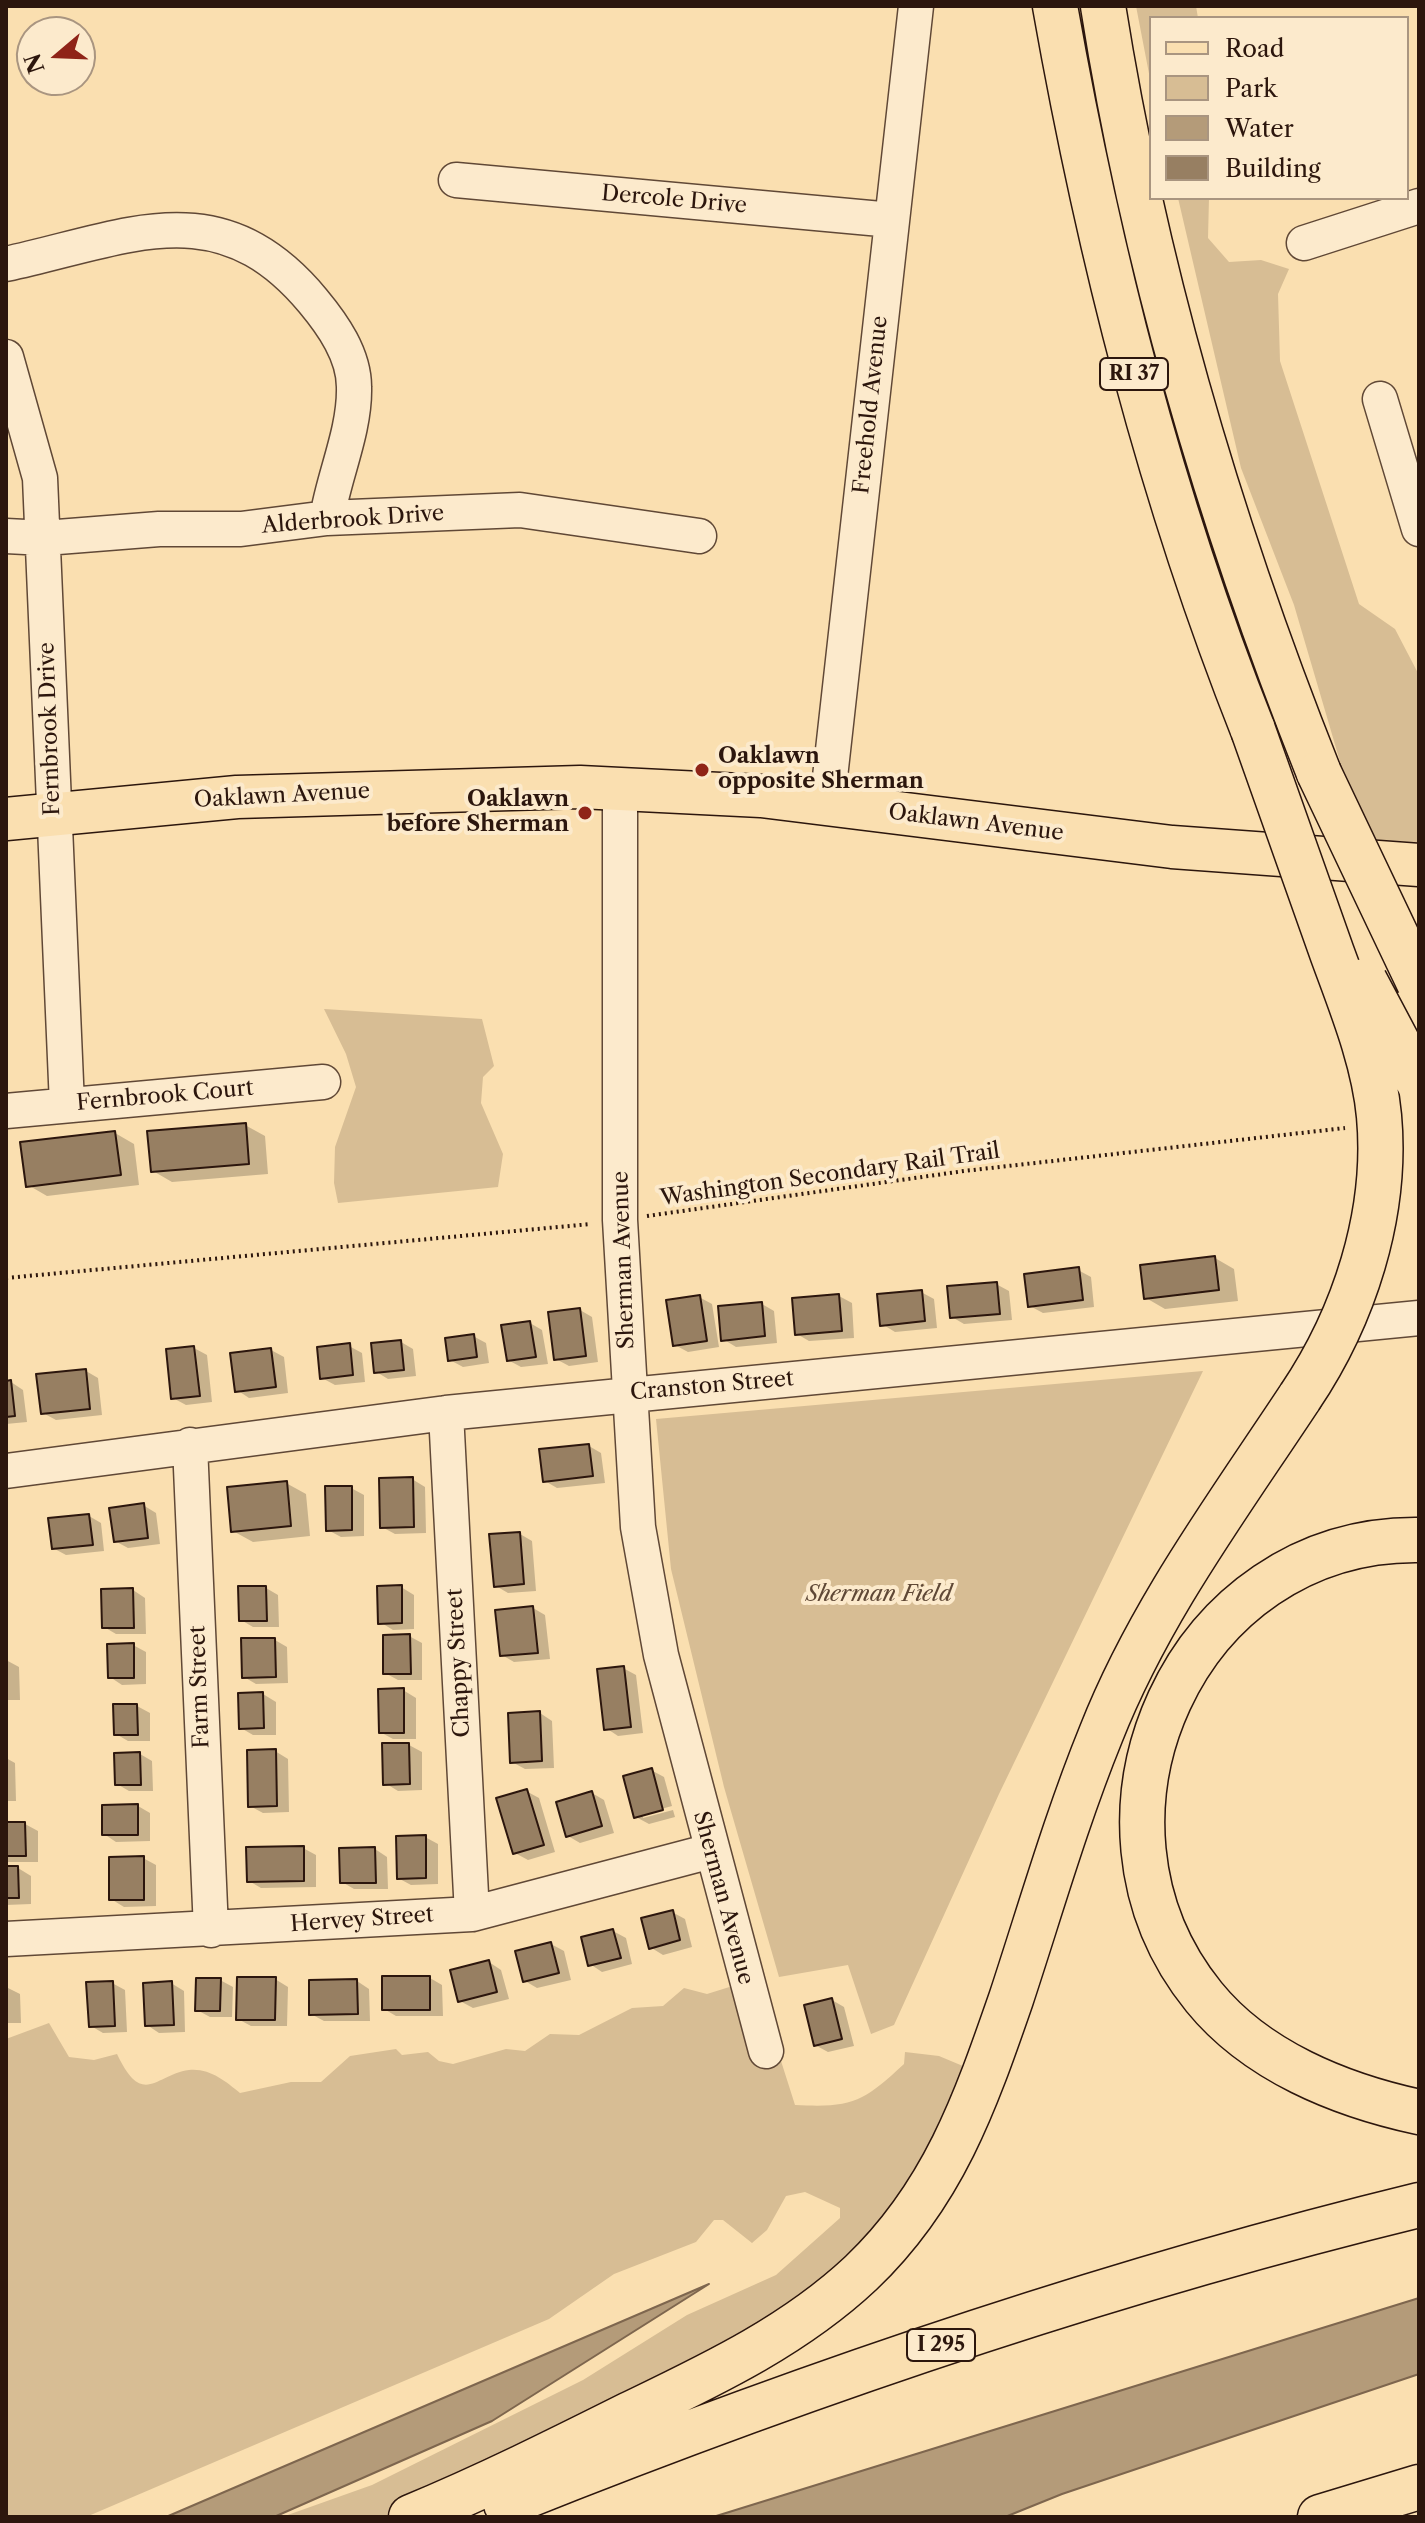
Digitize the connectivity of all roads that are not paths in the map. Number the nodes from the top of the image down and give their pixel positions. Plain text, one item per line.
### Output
1 (916, 6) edge
2 (1055, 6) edge
3 (1103, 6) edge
4 (456, 180) dead end
5 (1419, 206) edge
6 (892, 220) junction
7 (1304, 243) dead end
8 (6, 264) edge
9 (6, 357) edge
10 (1380, 399) dead end
11 (327, 518) junction
12 (1419, 529) edge
13 (6, 536) edge
14 (699, 536) dead end
15 (45, 538) junction
16 (1253, 730) junction
17 (620, 790) junction
18 (827, 804) junction
19 (53, 813) junction
20 (6, 819) edge
21 (1419, 865) edge
22 (1419, 983) edge
23 (323, 1082) dead end
24 (1419, 1083) edge
25 (67, 1105) junction
26 (6, 1111) edge
27 (1419, 1318) edge
28 (631, 1394) junction
29 (446, 1413) junction
30 (190, 1445) junction
31 (6, 1471) edge
32 (1419, 1540) edge
33 (711, 1851) junction
34 (472, 1914) junction
35 (211, 1930) junction
36 (6, 1939) edge
37 (766, 2051) dead end
38 (1419, 2112) edge
39 (1419, 2205) edge
40 (1419, 2487) edge
41 (411, 2517) edge
42 (474, 2517) edge
43 (1320, 2517) edge

1 - 6 street, Freehold Avenue
2 - 16 highway, RI 37
3 - 22 highway, RI 37, bridge
4 - 6 street, Dercole Drive
5 - 7 street
6 - 18 street, Freehold Avenue
8 - 11 street
9 - 15 street, Fernbrook Drive
10 - 12 street
11 - 14 street, Alderbrook Drive
11 - 15 street, Alderbrook Drive
13 - 15 street, Alderbrook Drive
15 - 19 street, Fernbrook Drive
16 - 24 highway, RI 37, bridge
16 - 41 highway, bridge
17 - 18 main road, Oaklawn Avenue
17 - 19 main road, Oaklawn Avenue
17 - 28 street, Sherman Avenue
18 - 21 main road, Oaklawn Avenue
19 - 20 main road, Oaklawn Avenue
19 - 25 street, Fernbrook Drive
23 - 25 street, Fernbrook Court
25 - 26 street, Fernbrook Court
27 - 28 street, Cranston Street
28 - 29 street, Cranston Street
28 - 33 street, Sherman Avenue
29 - 30 street, Cranston Street
29 - 34 street, Chappy Street
30 - 31 street, Cranston Street
30 - 35 street, Farm Street
32 - 38 highway
33 - 34 street, Hervey Street
33 - 37 street, Sherman Avenue
34 - 35 street, Hervey Street
35 - 36 street, Hervey Street
39 - 42 highway, I 295
40 - 43 highway

